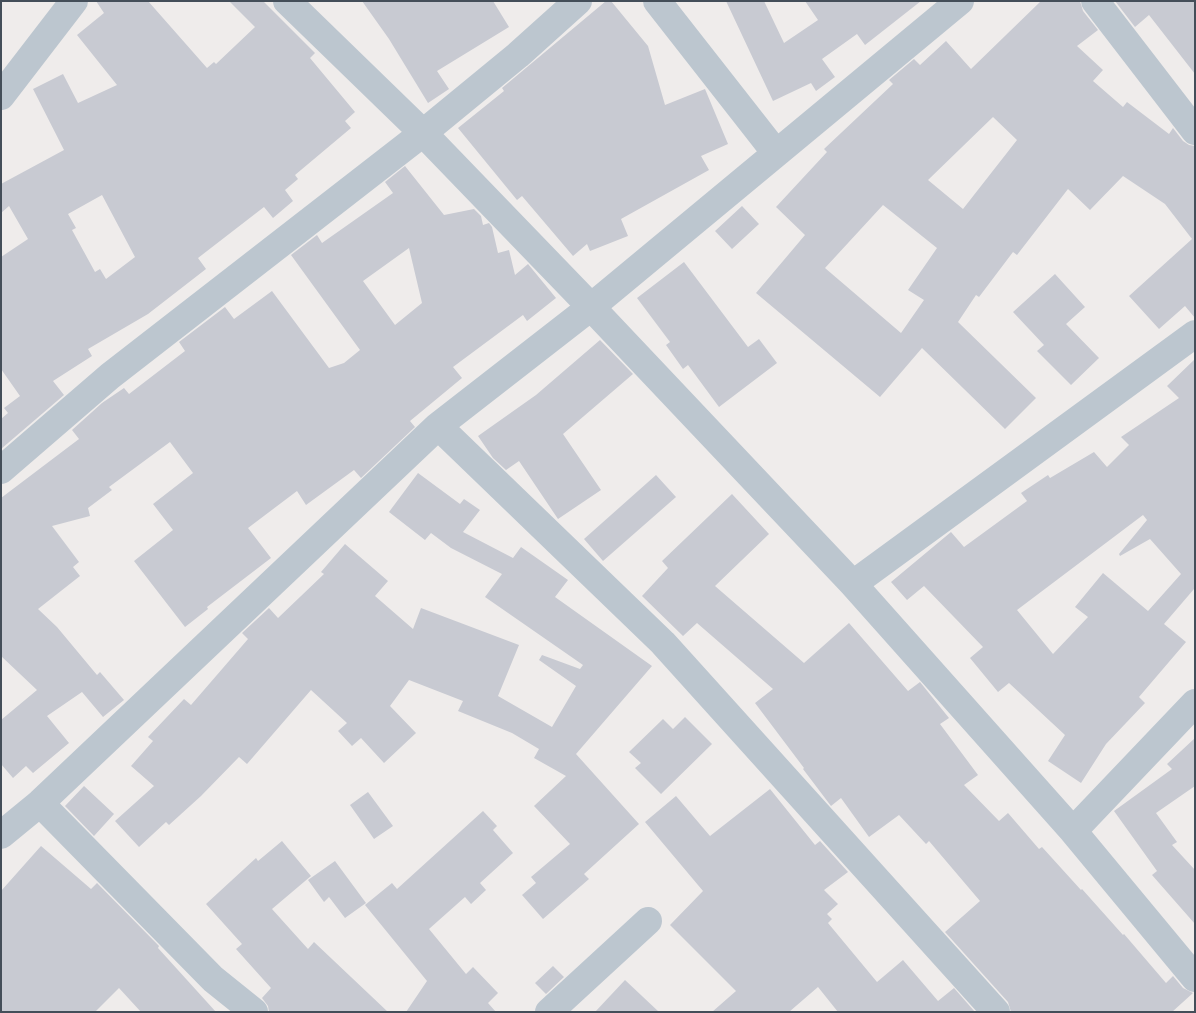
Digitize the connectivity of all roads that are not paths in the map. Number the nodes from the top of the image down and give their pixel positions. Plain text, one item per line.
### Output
1 (74, 1) edge
2 (287, 1) edge
3 (578, 1) edge
4 (657, 1) edge
5 (960, 1) edge
6 (1095, 1) edge
7 (1, 96) edge
8 (1195, 131) edge
9 (423, 133) junction
10 (776, 154) junction
11 (591, 306) junction
12 (1195, 334) edge
13 (438, 426) junction
14 (1, 470) edge
15 (853, 584) junction
16 (1195, 703) edge
17 (40, 803) junction
18 (1073, 831) junction
19 (1, 835) edge
20 (648, 921) dead end
21 (1195, 978) edge
22 (254, 1012) edge
23 (549, 1012) edge
24 (996, 1012) edge

1 - 7 street
2 - 9 street
3 - 9 street
4 - 10 street
5 - 10 street
6 - 8 street
9 - 11 street
9 - 14 street
10 - 11 street
11 - 13 street
11 - 15 street
12 - 15 street
13 - 17 street
13 - 24 street
15 - 18 street
16 - 18 street
17 - 19 street
17 - 22 street
18 - 21 street
20 - 23 street

